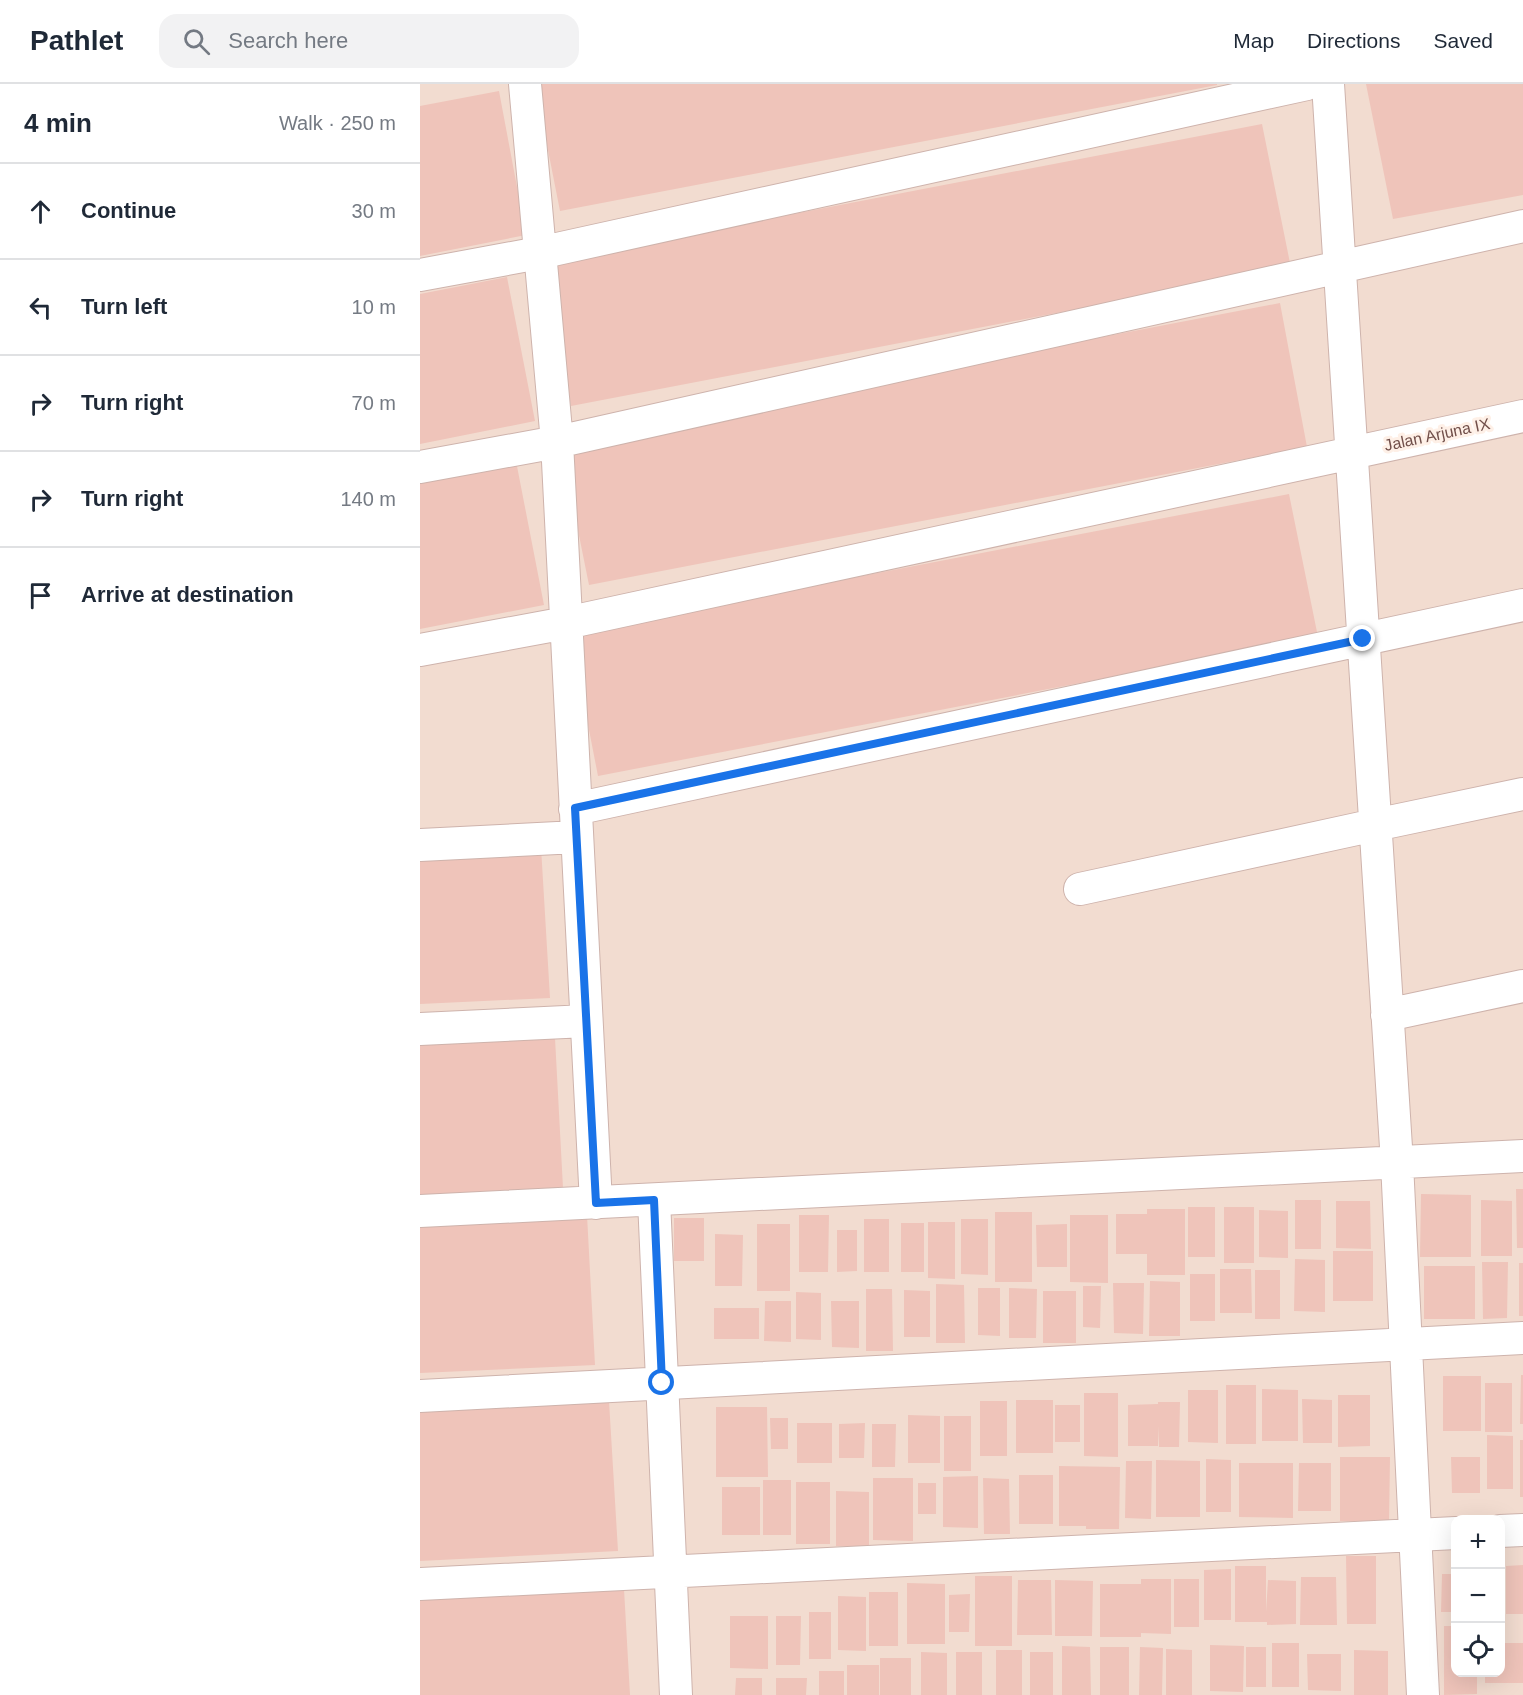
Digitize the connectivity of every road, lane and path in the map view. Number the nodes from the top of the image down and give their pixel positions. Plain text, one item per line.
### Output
1 (525, 84) edge
2 (1307, 84) edge
3 (1328, 84) edge
4 (1523, 226) edge
5 (539, 253) junction
6 (1340, 267) junction
7 (420, 275) edge
8 (1523, 416) edge
9 (557, 442) junction
10 (1352, 453) junction
11 (420, 466) edge
12 (1523, 605) edge
13 (566, 623) junction
14 (1363, 639) junction
15 (420, 650) edge
16 (1523, 794) edge
17 (576, 823) junction
18 (1375, 825) junction
19 (420, 845) edge
20 (1080, 890) dead end
21 (1523, 986) edge
22 (1387, 1015) junction
23 (586, 1021) junction
24 (420, 1029) edge
25 (1523, 1156) edge
26 (1396, 1163) junction
27 (654, 1200) junction
28 (596, 1203) junction
29 (420, 1211) edge
30 (1523, 1338) edge
31 (1405, 1344) junction
32 (662, 1383) junction
33 (420, 1396) edge
34 (1523, 1530) edge
35 (1505, 1531) edge
36 (1451, 1533) edge
37 (1415, 1535) junction
38 (670, 1572) junction
39 (420, 1584) edge
40 (676, 1695) edge
41 (1423, 1695) edge

1 - 5 street
2 - 5 street
3 - 6 street
4 - 6 street
5 - 7 street
5 - 9 street
6 - 9 street
6 - 10 street
8 - 10 street, Jalan Arjuna IX
9 - 11 street
9 - 13 street
10 - 13 street, Jalan Arjuna IX
10 - 14 street
12 - 14 street
13 - 15 street, Jalan Arjuna IX
13 - 17 street
14 - 17 street
14 - 18 street
16 - 18 street
17 - 19 street
17 - 23 street
18 - 20 street
18 - 22 street
21 - 22 street
22 - 26 street
23 - 24 street
23 - 28 street
25 - 26 street
26 - 27 street
26 - 31 street
27 - 28 street
27 - 32 street
28 - 29 street
30 - 31 street
31 - 32 street
31 - 37 street
32 - 33 street
32 - 38 street
34 - 35 street
36 - 37 street
37 - 38 street
37 - 41 street
38 - 39 street
38 - 40 street

